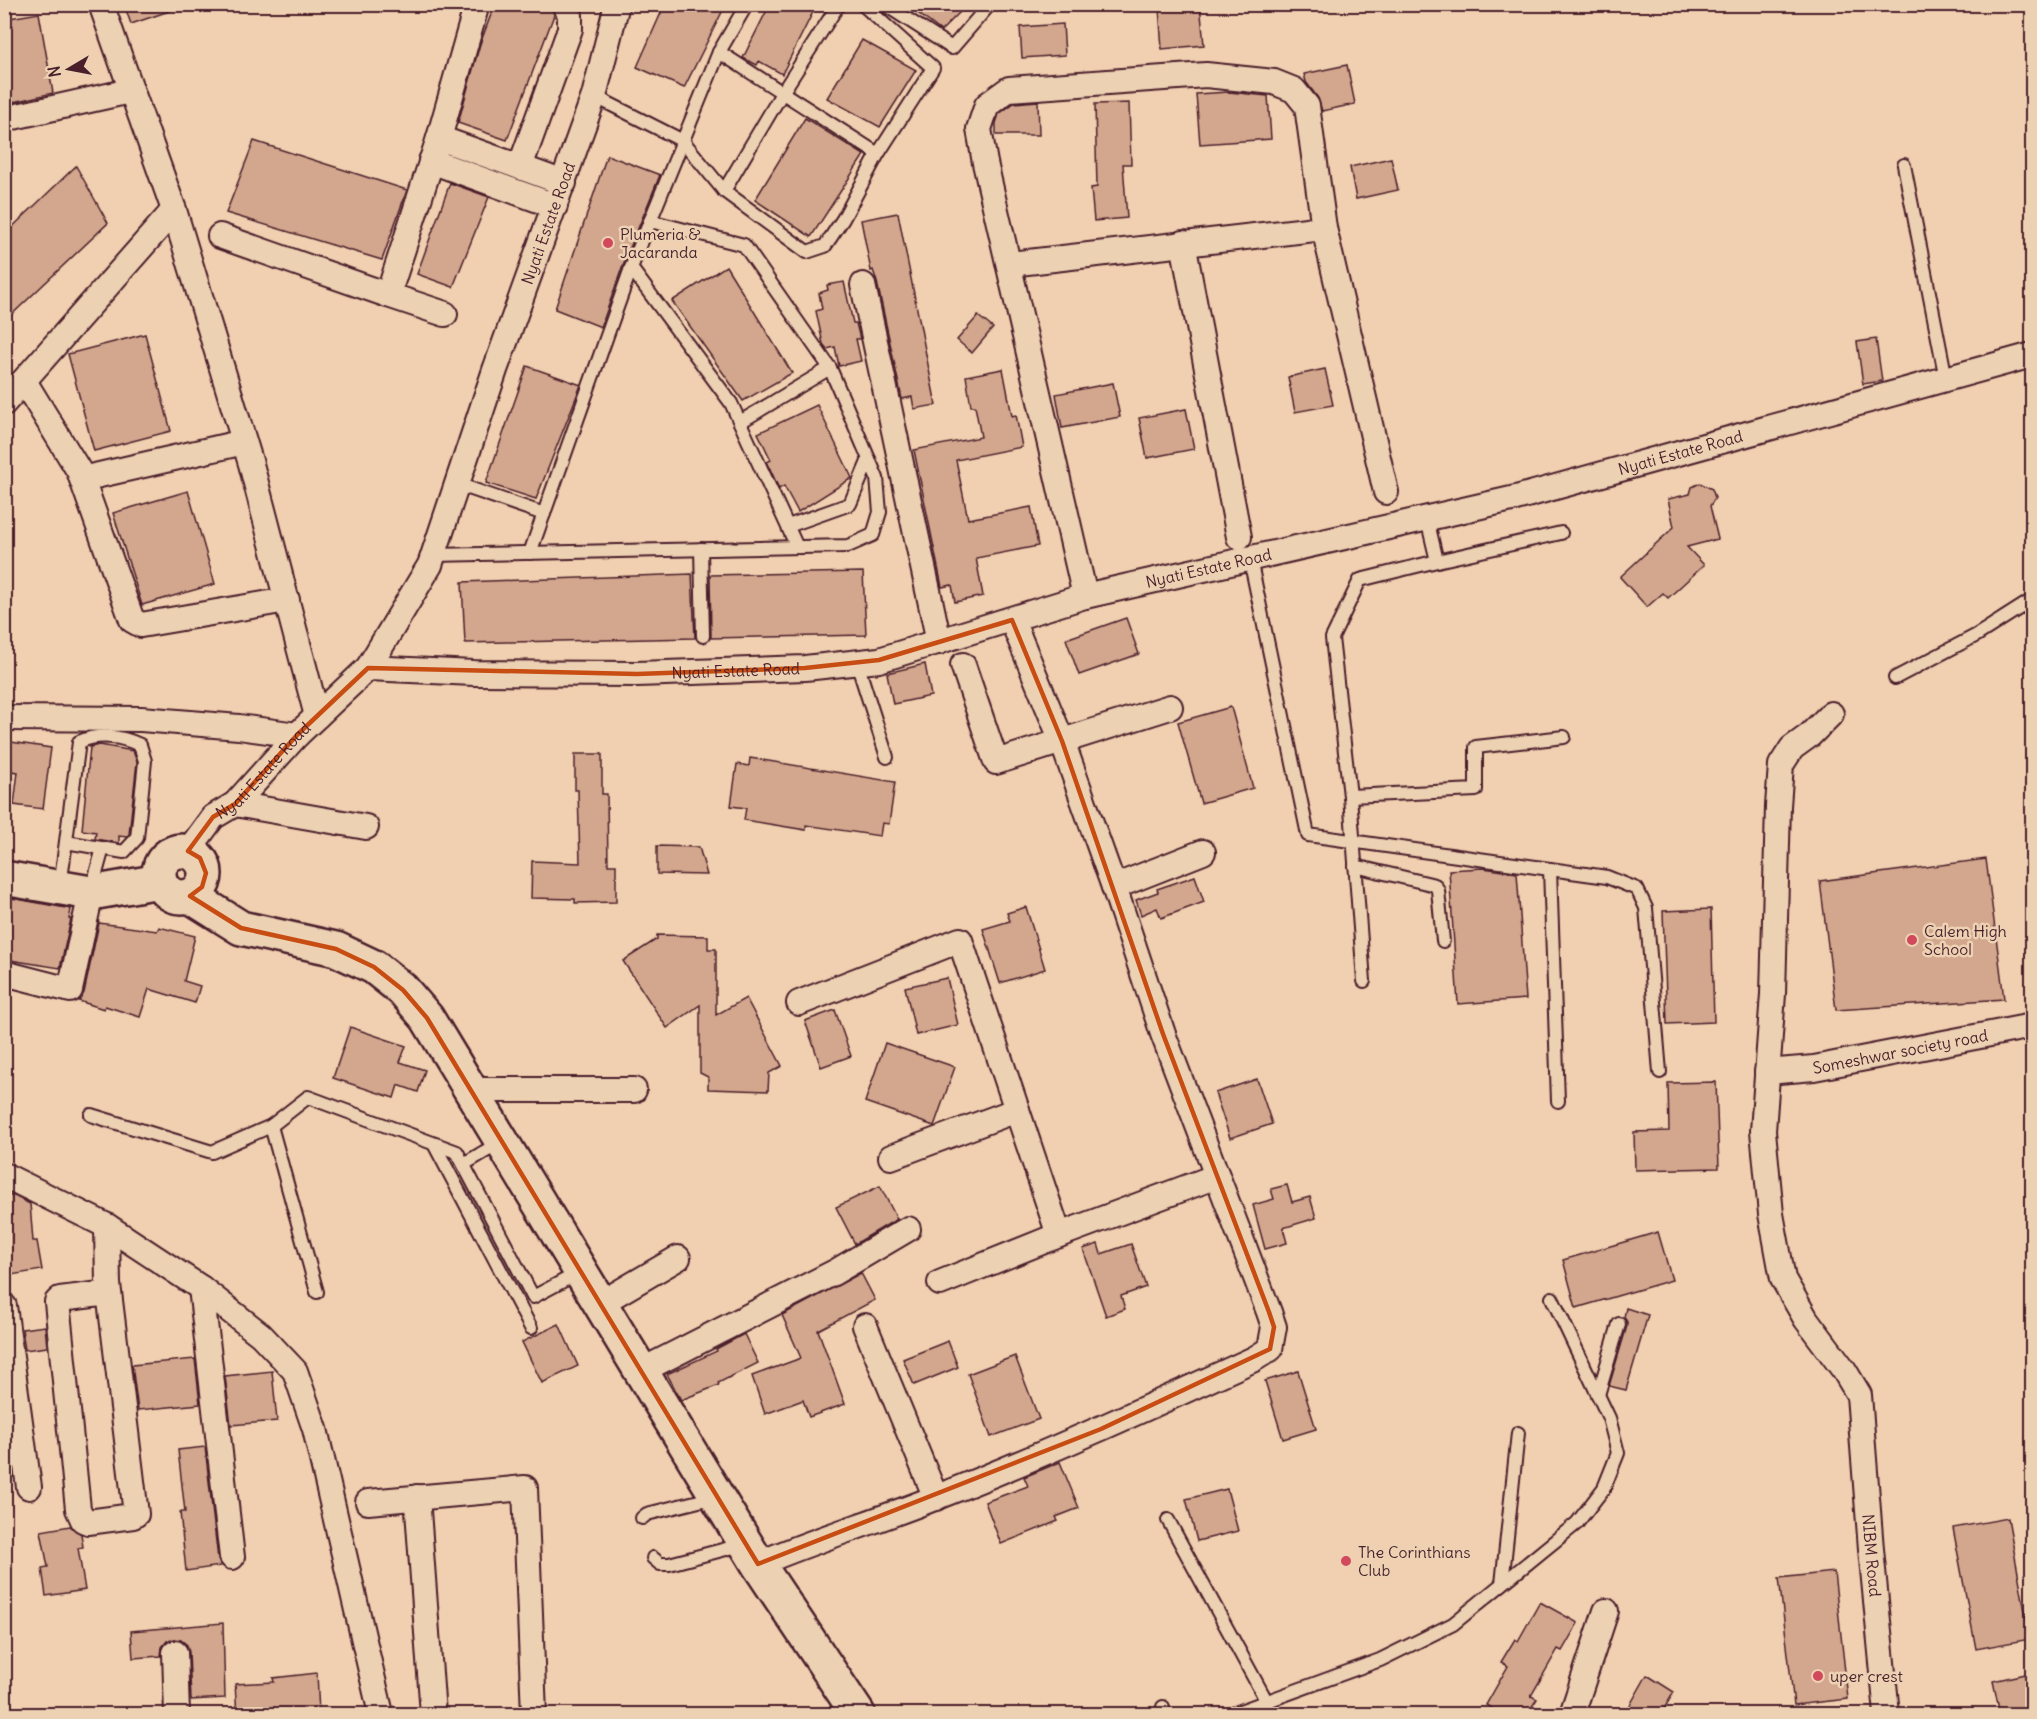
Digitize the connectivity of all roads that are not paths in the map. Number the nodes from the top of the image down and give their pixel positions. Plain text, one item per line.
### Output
1 (101, 4) edge
2 (477, 4) edge
3 (565, 4) edge
4 (747, 4) edge
5 (839, 4) edge
6 (862, 4) edge
7 (885, 4) edge
8 (990, 4) edge
9 (613, 6) edge
10 (720, 52) junction
11 (130, 91) junction
12 (782, 93) junction
13 (594, 96) junction
14 (4, 119) edge
15 (439, 138) junction
16 (683, 141) junction
17 (878, 154) junction
18 (431, 161) junction
19 (1904, 165) dead end
20 (520, 167) junction
21 (564, 183) junction
22 (724, 191) junction
23 (555, 206) junction
24 (174, 210) junction
25 (650, 221) junction
26 (1324, 228) junction
27 (220, 236) dead end
28 (1183, 243) junction
29 (1010, 264) junction
30 (631, 268) junction
31 (863, 285) dead end
32 (388, 296) junction
33 (445, 314) dead end
34 (2032, 355) edge
35 (830, 368) junction
36 (1946, 379) junction
37 (24, 381) junction
38 (4, 403) edge
39 (740, 422) junction
40 (244, 442) junction
41 (869, 459) junction
42 (82, 479) junction
43 (457, 484) junction
44 (1386, 492) dead end
45 (544, 514) junction
46 (1427, 519) junction
47 (788, 526) junction
48 (1561, 533) dead end
49 (1239, 537) dead end
50 (797, 547) junction
51 (701, 549) junction
52 (531, 553) junction
53 (433, 555) junction
54 (1250, 560) junction
55 (1437, 561) junction
56 (1085, 597) junction
57 (287, 600) junction
58 (2032, 600) edge
59 (1012, 620) junction
60 (703, 636) dead end
61 (939, 642) junction
62 (857, 663) junction
63 (963, 665) dead end
64 (368, 668) junction
65 (1895, 678) dead end
66 (1170, 707) dead end
67 (1831, 714) dead end
68 (317, 716) junction
69 (4, 718) edge
70 (297, 735) junction
71 (1564, 737) dead end
72 (1062, 741) junction
73 (887, 757) dead end
74 (1350, 796) junction
75 (235, 804) junction
76 (366, 827) dead end
77 (1353, 841) junction
78 (66, 842) junction
79 (103, 848) junction
80 (188, 851) junction
81 (1203, 852) dead end
82 (1355, 866) junction
83 (1550, 868) junction
84 (4, 878) edge
85 (160, 881) junction
86 (1114, 887) junction
87 (76, 890) junction
88 (190, 896) junction
89 (1443, 941) dead end
90 (4, 973) edge
91 (1364, 981) dead end
92 (799, 1003) dead end
93 (2032, 1026) edge
94 (1660, 1072) dead end
95 (1767, 1072) junction
96 (471, 1090) junction
97 (634, 1090) dead end
98 (1558, 1101) dead end
99 (1017, 1110) junction
100 (91, 1114) dead end
101 (271, 1126) junction
102 (502, 1142) junction
103 (434, 1144) junction
104 (891, 1157) dead end
105 (464, 1164) junction
106 (4, 1175) edge
107 (1217, 1176) junction
108 (106, 1226) junction
109 (908, 1229) dead end
110 (1059, 1235) junction
111 (678, 1258) dead end
112 (581, 1272) junction
113 (940, 1283) dead end
114 (201, 1288) junction
115 (317, 1292) dead end
116 (109, 1293) junction
117 (1552, 1298) dead end
118 (601, 1303) junction
119 (4, 1306) edge
120 (1619, 1324) dead end
121 (866, 1326) dead end
122 (531, 1328) dead end
123 (641, 1371) junction
124 (1598, 1395) junction
125 (1518, 1433) dead end
126 (29, 1487) dead end
127 (417, 1497) junction
128 (717, 1497) junction
129 (936, 1498) junction
130 (368, 1502) dead end
131 (642, 1518) dead end
132 (1168, 1520) dead end
133 (752, 1554) junction
134 (232, 1557) dead end
135 (653, 1558) dead end
136 (1502, 1584) junction
137 (1606, 1611) dead end
138 (175, 1653) dead end
139 (1267, 1702) junction
140 (177, 1714) edge
141 (381, 1714) edge
142 (433, 1714) edge
143 (534, 1714) edge
144 (858, 1714) edge
145 (1232, 1714) edge
146 (1572, 1714) edge
147 (1887, 1714) edge

1 - 11 street
2 - 15 street
3 - 20 street
4 - 10 lane
5 - 12 lane
6 - 17 lane
7 - 8 lane
9 - 13 street, Nyati Estate Road
10 - 12 lane
10 - 16 lane
11 - 14 street
11 - 24 street
12 - 17 lane
12 - 22 lane
13 - 16 lane
13 - 21 street, Nyati Estate Road
15 - 18 street
15 - 20 street
16 - 22 lane
16 - 25 lane
17 - 22 lane
18 - 23 street
18 - 32 street
19 - 36 lane
20 - 21 street
21 - 23 street, Nyati Estate Road
23 - 43 street, Nyati Estate Road
24 - 37 street
24 - 40 street
25 - 30 lane
25 - 35 lane
26 - 28 street
26 - 29 street
26 - 44 street
27 - 32 street
28 - 29 street
28 - 49 street
29 - 56 street
30 - 39 lane
30 - 45 lane
31 - 61 street
32 - 33 street
34 - 36 street, Nyati Estate Road
35 - 39 lane
35 - 41 lane
36 - 46 street, Nyati Estate Road
37 - 38 street
37 - 42 street
39 - 47 lane
40 - 42 street
40 - 57 street
41 - 47 lane
41 - 50 lane
42 - 57 street
43 - 45 lane
43 - 53 street, Nyati Estate Road
45 - 52 lane
46 - 54 street, Nyati Estate Road
46 - 55 lane
47 - 50 lane
48 - 55 lane
50 - 51 lane
51 - 52 lane
51 - 60 lane
52 - 53 lane
53 - 64 street, Nyati Estate Road
54 - 56 street, Nyati Estate Road
54 - 77 lane
55 - 74 lane
56 - 59 street, Nyati Estate Road
57 - 68 street
58 - 65 lane
59 - 61 street, Nyati Estate Road
59 - 72 street
61 - 62 street, Nyati Estate Road
62 - 64 street, Nyati Estate Road
62 - 73 lane
63 - 72 street
64 - 68 street, Nyati Estate Road
66 - 72 street
67 - 95 street
68 - 70 street, Nyati Estate Road
69 - 70 street
70 - 75 street, Nyati Estate Road
71 - 74 lane
72 - 86 street
74 - 77 lane
75 - 76 street
75 - 80 street, Nyati Estate Road
77 - 82 lane
77 - 83 lane
78 - 79 lane
78 - 79 lane
78 - 87 lane
79 - 87 lane
80 - 85 main road
80 - 88 main road
81 - 86 street
82 - 89 lane
82 - 91 lane
83 - 94 lane
83 - 98 lane
84 - 87 main road
85 - 87 main road
85 - 88 main road
86 - 107 street
87 - 90 street
88 - 96 main road
92 - 99 street
93 - 95 street, Someshwar society road
95 - 147 street, NIBM Road
96 - 97 street
96 - 102 main road
99 - 104 street
99 - 110 street
100 - 101 lane
101 - 103 lane
101 - 115 lane
102 - 105 lane
102 - 112 main road
103 - 105 lane
103 - 122 lane
105 - 112 lane
106 - 108 street
107 - 110 street
107 - 129 street
108 - 114 street
108 - 116 street
109 - 123 street
110 - 113 street
111 - 118 street
112 - 118 main road
114 - 134 street
114 - 141 street
116 - 116 street
117 - 124 lane
118 - 123 main road
119 - 126 street
120 - 124 lane
121 - 129 street
123 - 128 main road
124 - 136 lane
125 - 136 lane
127 - 130 street
127 - 142 street
127 - 143 street
128 - 131 lane
128 - 133 main road
129 - 133 street
132 - 139 lane
133 - 135 lane
133 - 144 main road
136 - 139 lane
137 - 146 street
138 - 140 street
139 - 145 lane

